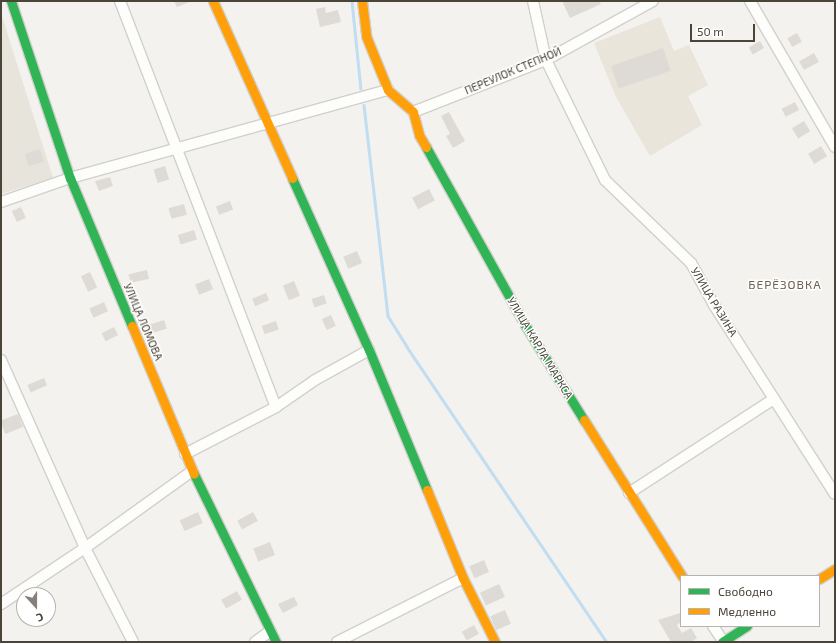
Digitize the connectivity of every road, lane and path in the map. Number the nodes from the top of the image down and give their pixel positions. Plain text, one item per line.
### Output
1 (11, 1) edge
2 (120, 1) edge
3 (213, 1) edge
4 (362, 1) edge
5 (533, 1) edge
6 (653, 1) edge
7 (750, 1) edge
8 (546, 60) junction
9 (388, 90) junction
10 (413, 112) junction
11 (268, 125) junction
12 (835, 147) edge
13 (178, 149) junction
14 (70, 178) junction
15 (1, 202) edge
16 (369, 350) junction
17 (1, 360) edge
18 (774, 399) junction
19 (276, 407) junction
20 (185, 454) junction
21 (192, 470) junction
22 (629, 493) junction
23 (835, 494) edge
24 (85, 548) junction
25 (835, 569) edge
26 (681, 575) edge
27 (463, 578) junction
28 (820, 578) edge
29 (1, 604) edge
30 (714, 627) edge
31 (746, 627) edge
32 (270, 631) junction
33 (133, 642) edge
34 (255, 642) edge
35 (276, 642) edge
36 (337, 642) edge
37 (495, 642) edge
38 (723, 642) edge

1 - 14 street, УЛИЦА ЛОМОВА
2 - 13 street
3 - 11 street
4 - 9 street
5 - 8 street, УЛИЦА РАЗИНА
6 - 8 street, ПЕРЕУЛОК СТЕПНОЙ
7 - 12 street
8 - 10 street, ПЕРЕУЛОК СТЕПНОЙ
8 - 18 street, УЛИЦА РАЗИНА
9 - 10 street
9 - 11 street
10 - 22 street, УЛИЦА КАРЛА МАРКСА
11 - 13 street
11 - 16 street
13 - 14 street
13 - 19 street
14 - 15 street
14 - 20 street, УЛИЦА ЛОМОВА
16 - 19 street
16 - 27 street
17 - 24 street
18 - 22 street
18 - 23 street, УЛИЦА РАЗИНА
19 - 20 street
20 - 21 street, УЛИЦА ЛОМОВА
21 - 24 street
21 - 32 street, УЛИЦА ЛОМОВА
22 - 26 street, УЛИЦА КАРЛА МАРКСА
24 - 29 street
24 - 33 street
25 - 28 street
27 - 36 street
27 - 37 street
30 - 38 street
31 - 38 street
32 - 34 street
32 - 35 street, УЛИЦА ЛОМОВА

